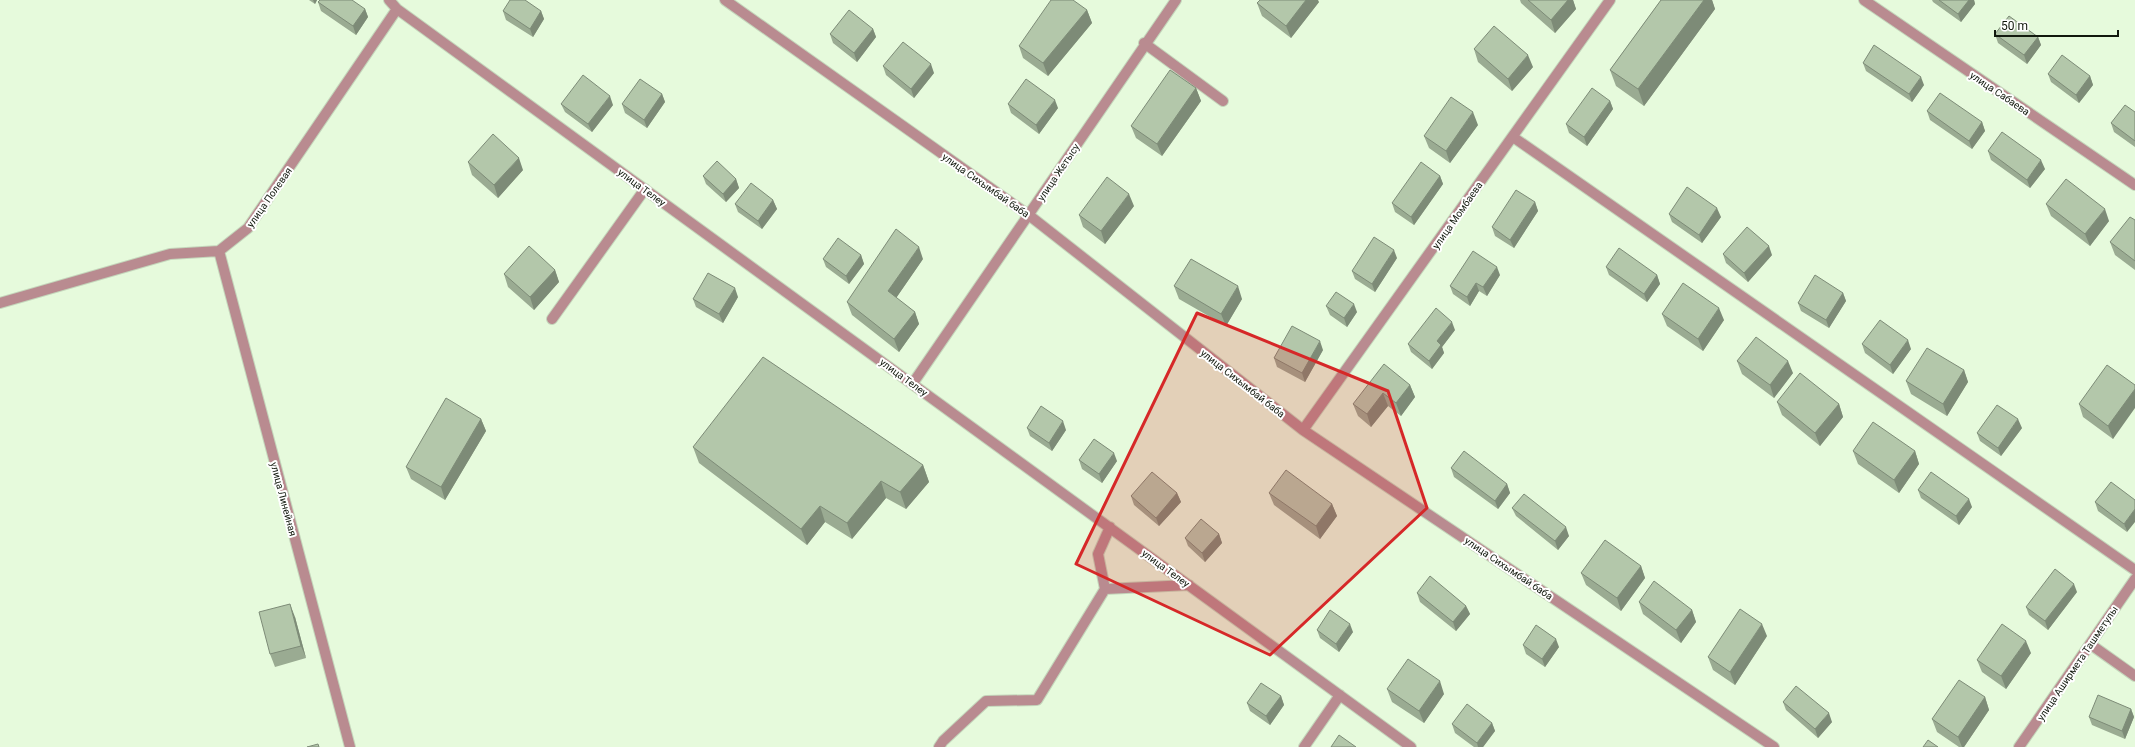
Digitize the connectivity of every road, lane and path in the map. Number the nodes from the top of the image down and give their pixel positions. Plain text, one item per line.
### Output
1 (389, 0) edge
2 (725, 0) edge
3 (1176, 0) edge
4 (1610, 0) edge
5 (1864, 0) edge
6 (397, 9) junction
7 (1144, 43) junction
8 (1223, 101) dead end
9 (1513, 137) junction
10 (2135, 186) edge
11 (645, 189) junction
12 (1030, 216) junction
13 (219, 251) junction
14 (0, 302) edge
15 (552, 319) dead end
16 (913, 384) junction
17 (1303, 430) junction
18 (1110, 527) junction
19 (2135, 570) edge
20 (2135, 579) edge
21 (1190, 585) junction
22 (1105, 589) junction
23 (2090, 644) junction
24 (2135, 676) edge
25 (1340, 695) junction
26 (350, 747) edge
27 (939, 747) edge
28 (1304, 747) edge
29 (1411, 747) edge
30 (1774, 747) edge
31 (2020, 747) edge

1 - 6 street, улица Телеу
2 - 12 street, улица Сихымбай баба
3 - 7 street, улица Жетысу
4 - 9 street, улица Момбаева
5 - 10 street, улица Сабаева
6 - 11 street, улица Телеу
6 - 13 street, улица Полевая
7 - 8 street
7 - 12 street, улица Жетысу
9 - 17 street, улица Момбаева
9 - 19 street
11 - 15 street
11 - 16 street, улица Телеу
12 - 16 street, улица Жетысу
12 - 17 street, улица Сихымбай баба
13 - 14 street
13 - 26 street, улица Линейная
16 - 18 street, улица Телеу
17 - 30 street, улица Сихымбай баба
18 - 21 street, улица Телеу
18 - 22 street
20 - 23 street, улица Аширмета Ташметулы
21 - 22 street
21 - 25 street, улица Телеу
22 - 27 street
23 - 24 street
23 - 31 street, улица Аширмета Ташметулы
25 - 28 street
25 - 29 street, улица Телеу

